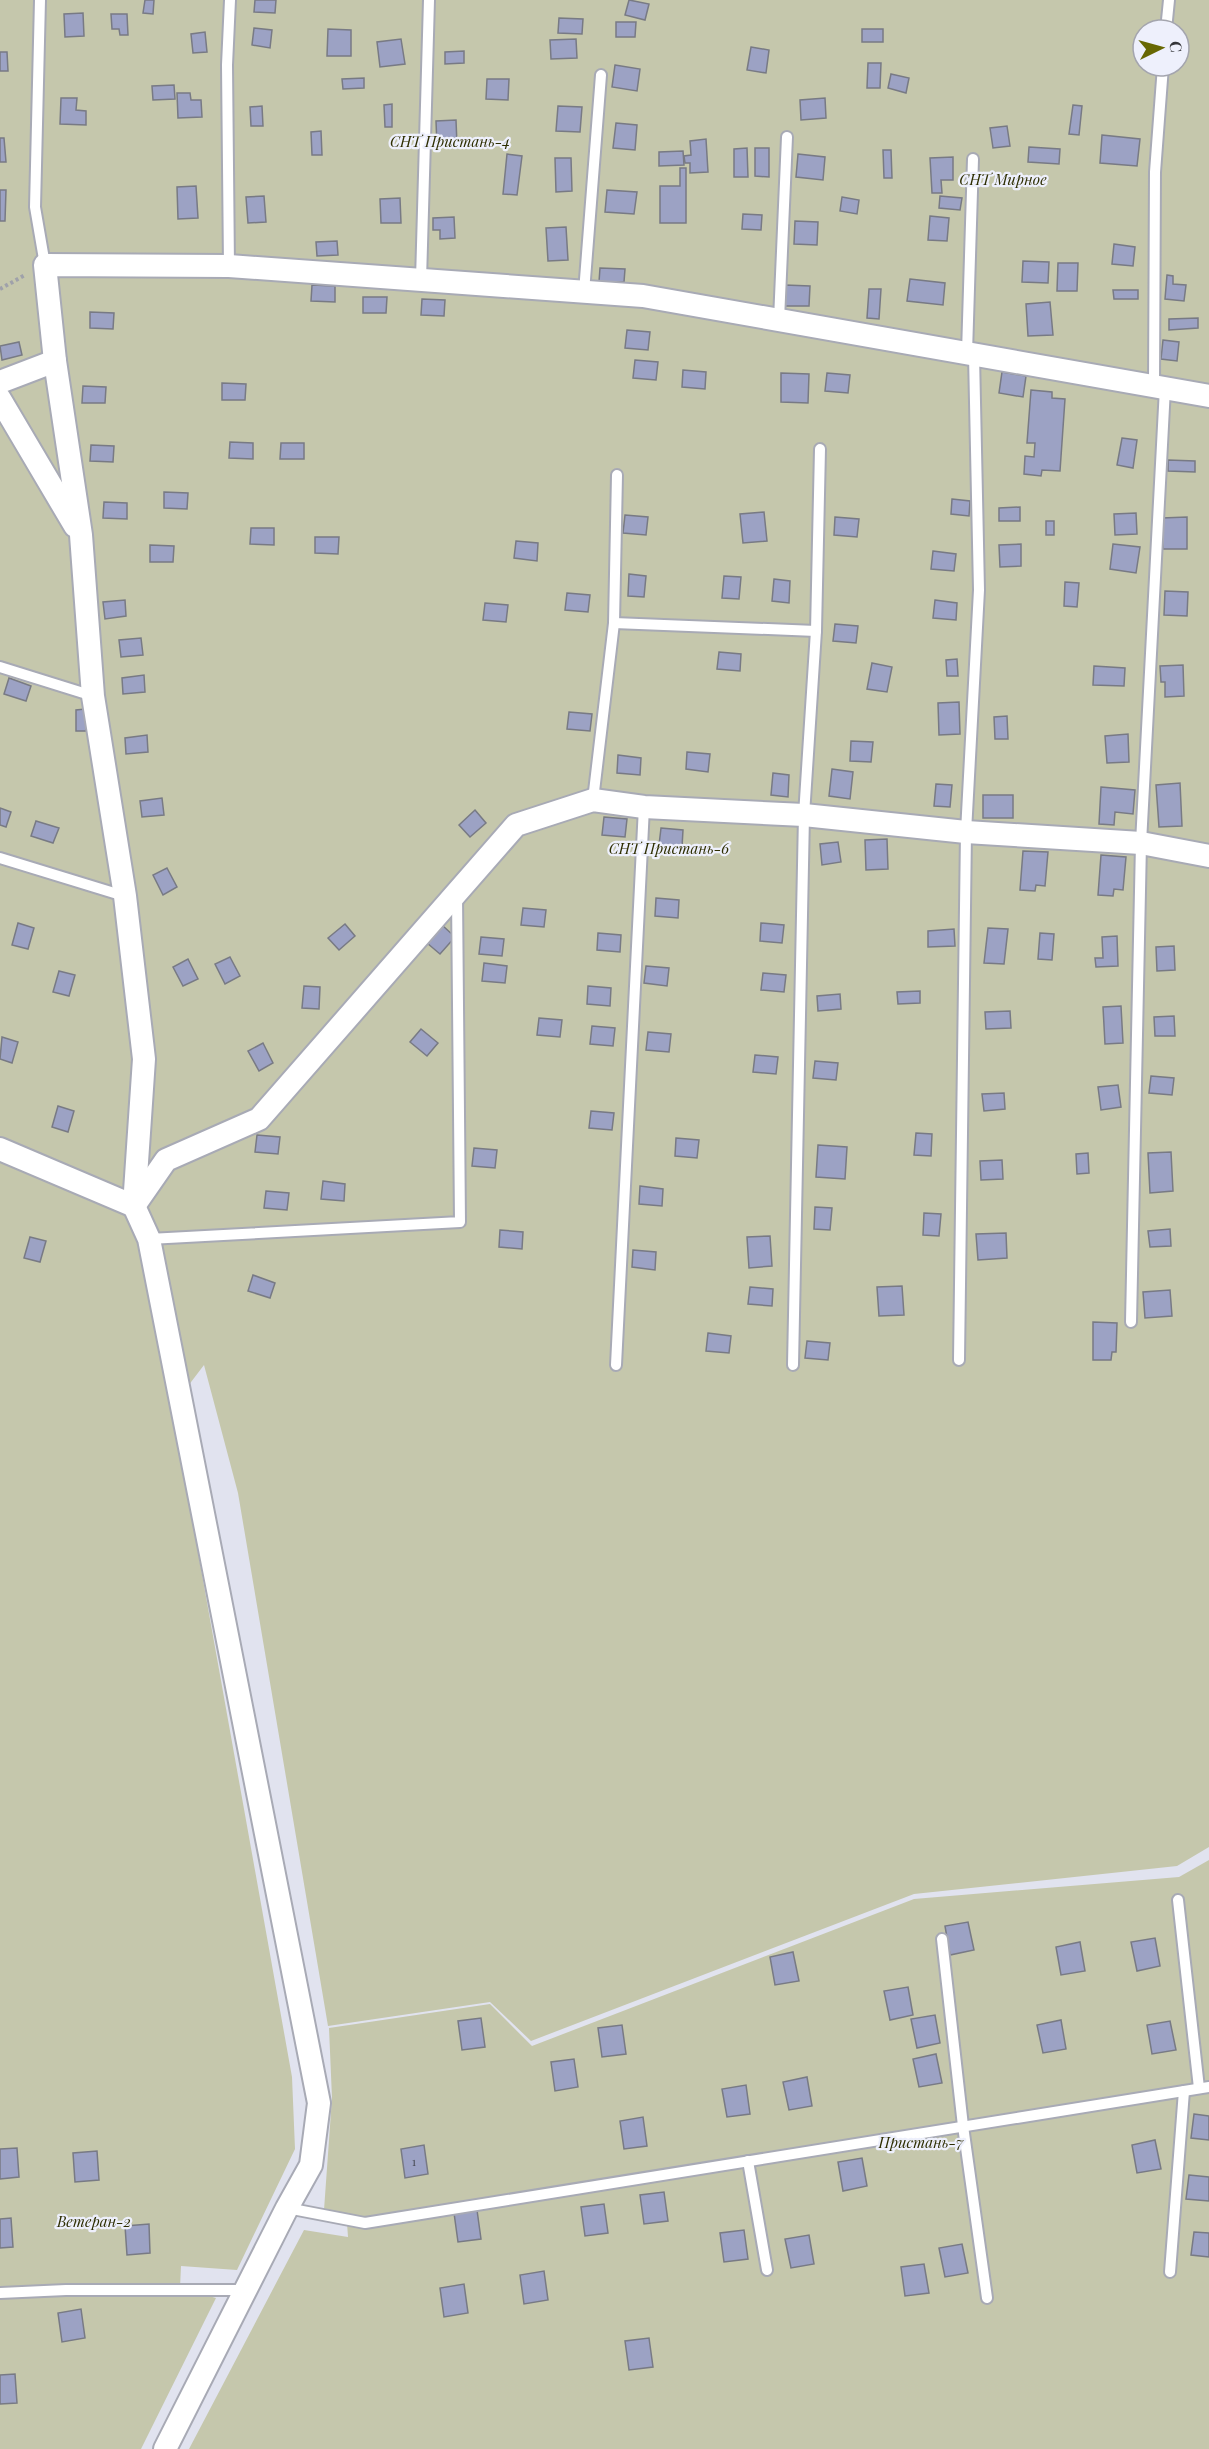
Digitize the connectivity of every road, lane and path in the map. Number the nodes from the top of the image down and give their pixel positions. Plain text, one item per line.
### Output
1 (40, 0) edge
2 (230, 0) edge
3 (429, 0) edge
4 (1169, 0) edge
5 (1167, 18) edge
6 (601, 75) dead end
7 (1162, 78) edge
8 (787, 137) dead end
9 (973, 159) dead end
10 (45, 265) junction
11 (229, 266) junction
12 (421, 280) junction
13 (584, 292) junction
14 (779, 320) junction
15 (970, 354) junction
16 (55, 361) junction
17 (0, 382) edge
18 (1159, 387) junction
19 (1209, 396) edge
20 (0, 399) edge
21 (820, 449) dead end
22 (616, 475) dead end
23 (81, 535) junction
24 (614, 623) junction
25 (816, 631) junction
26 (0, 667) edge
27 (93, 696) junction
28 (592, 800) junction
29 (645, 807) junction
30 (804, 815) junction
31 (966, 832) junction
32 (1141, 843) junction
33 (1209, 855) edge
34 (0, 858) edge
35 (457, 893) junction
36 (125, 896) junction
37 (0, 1149) edge
38 (134, 1206) junction
39 (149, 1239) junction
40 (1131, 1322) dead end
41 (959, 1360) dead end
42 (616, 1365) dead end
43 (794, 1365) dead end
44 (1178, 1900) dead end
45 (942, 1939) dead end
46 (1204, 2088) edge
47 (1184, 2091) junction
48 (963, 2126) junction
49 (748, 2161) junction
50 (287, 2208) junction
51 (767, 2270) dead end
52 (1170, 2272) dead end
53 (246, 2290) junction
54 (0, 2293) edge
55 (987, 2298) dead end
56 (165, 2449) edge

1 - 10 lane
2 - 11 lane
3 - 12 lane
4 - 5 lane
6 - 13 lane
7 - 18 lane
8 - 14 lane
9 - 15 lane
10 - 11 street
10 - 16 street
11 - 12 street
12 - 13 street
13 - 14 street
14 - 15 street
15 - 18 street
15 - 31 lane
16 - 17 street
16 - 23 street
18 - 19 street
18 - 32 lane
20 - 23 street
21 - 25 lane
22 - 24 lane
23 - 27 street
24 - 25 lane
24 - 28 lane
25 - 30 lane
26 - 27 lane
27 - 36 street
28 - 29 street
28 - 35 street
29 - 30 street
29 - 42 lane
30 - 31 street
30 - 43 lane
31 - 32 street
31 - 41 lane
32 - 33 street
32 - 40 lane
34 - 36 lane
35 - 38 street
35 - 39 lane
36 - 38 street
37 - 38 street
38 - 39 street
39 - 50 street
44 - 46 lane
45 - 48 lane
46 - 47 lane
47 - 48 lane
47 - 52 lane
48 - 49 lane
48 - 55 lane
49 - 50 lane
49 - 51 lane
50 - 53 street
53 - 54 lane
53 - 56 street

